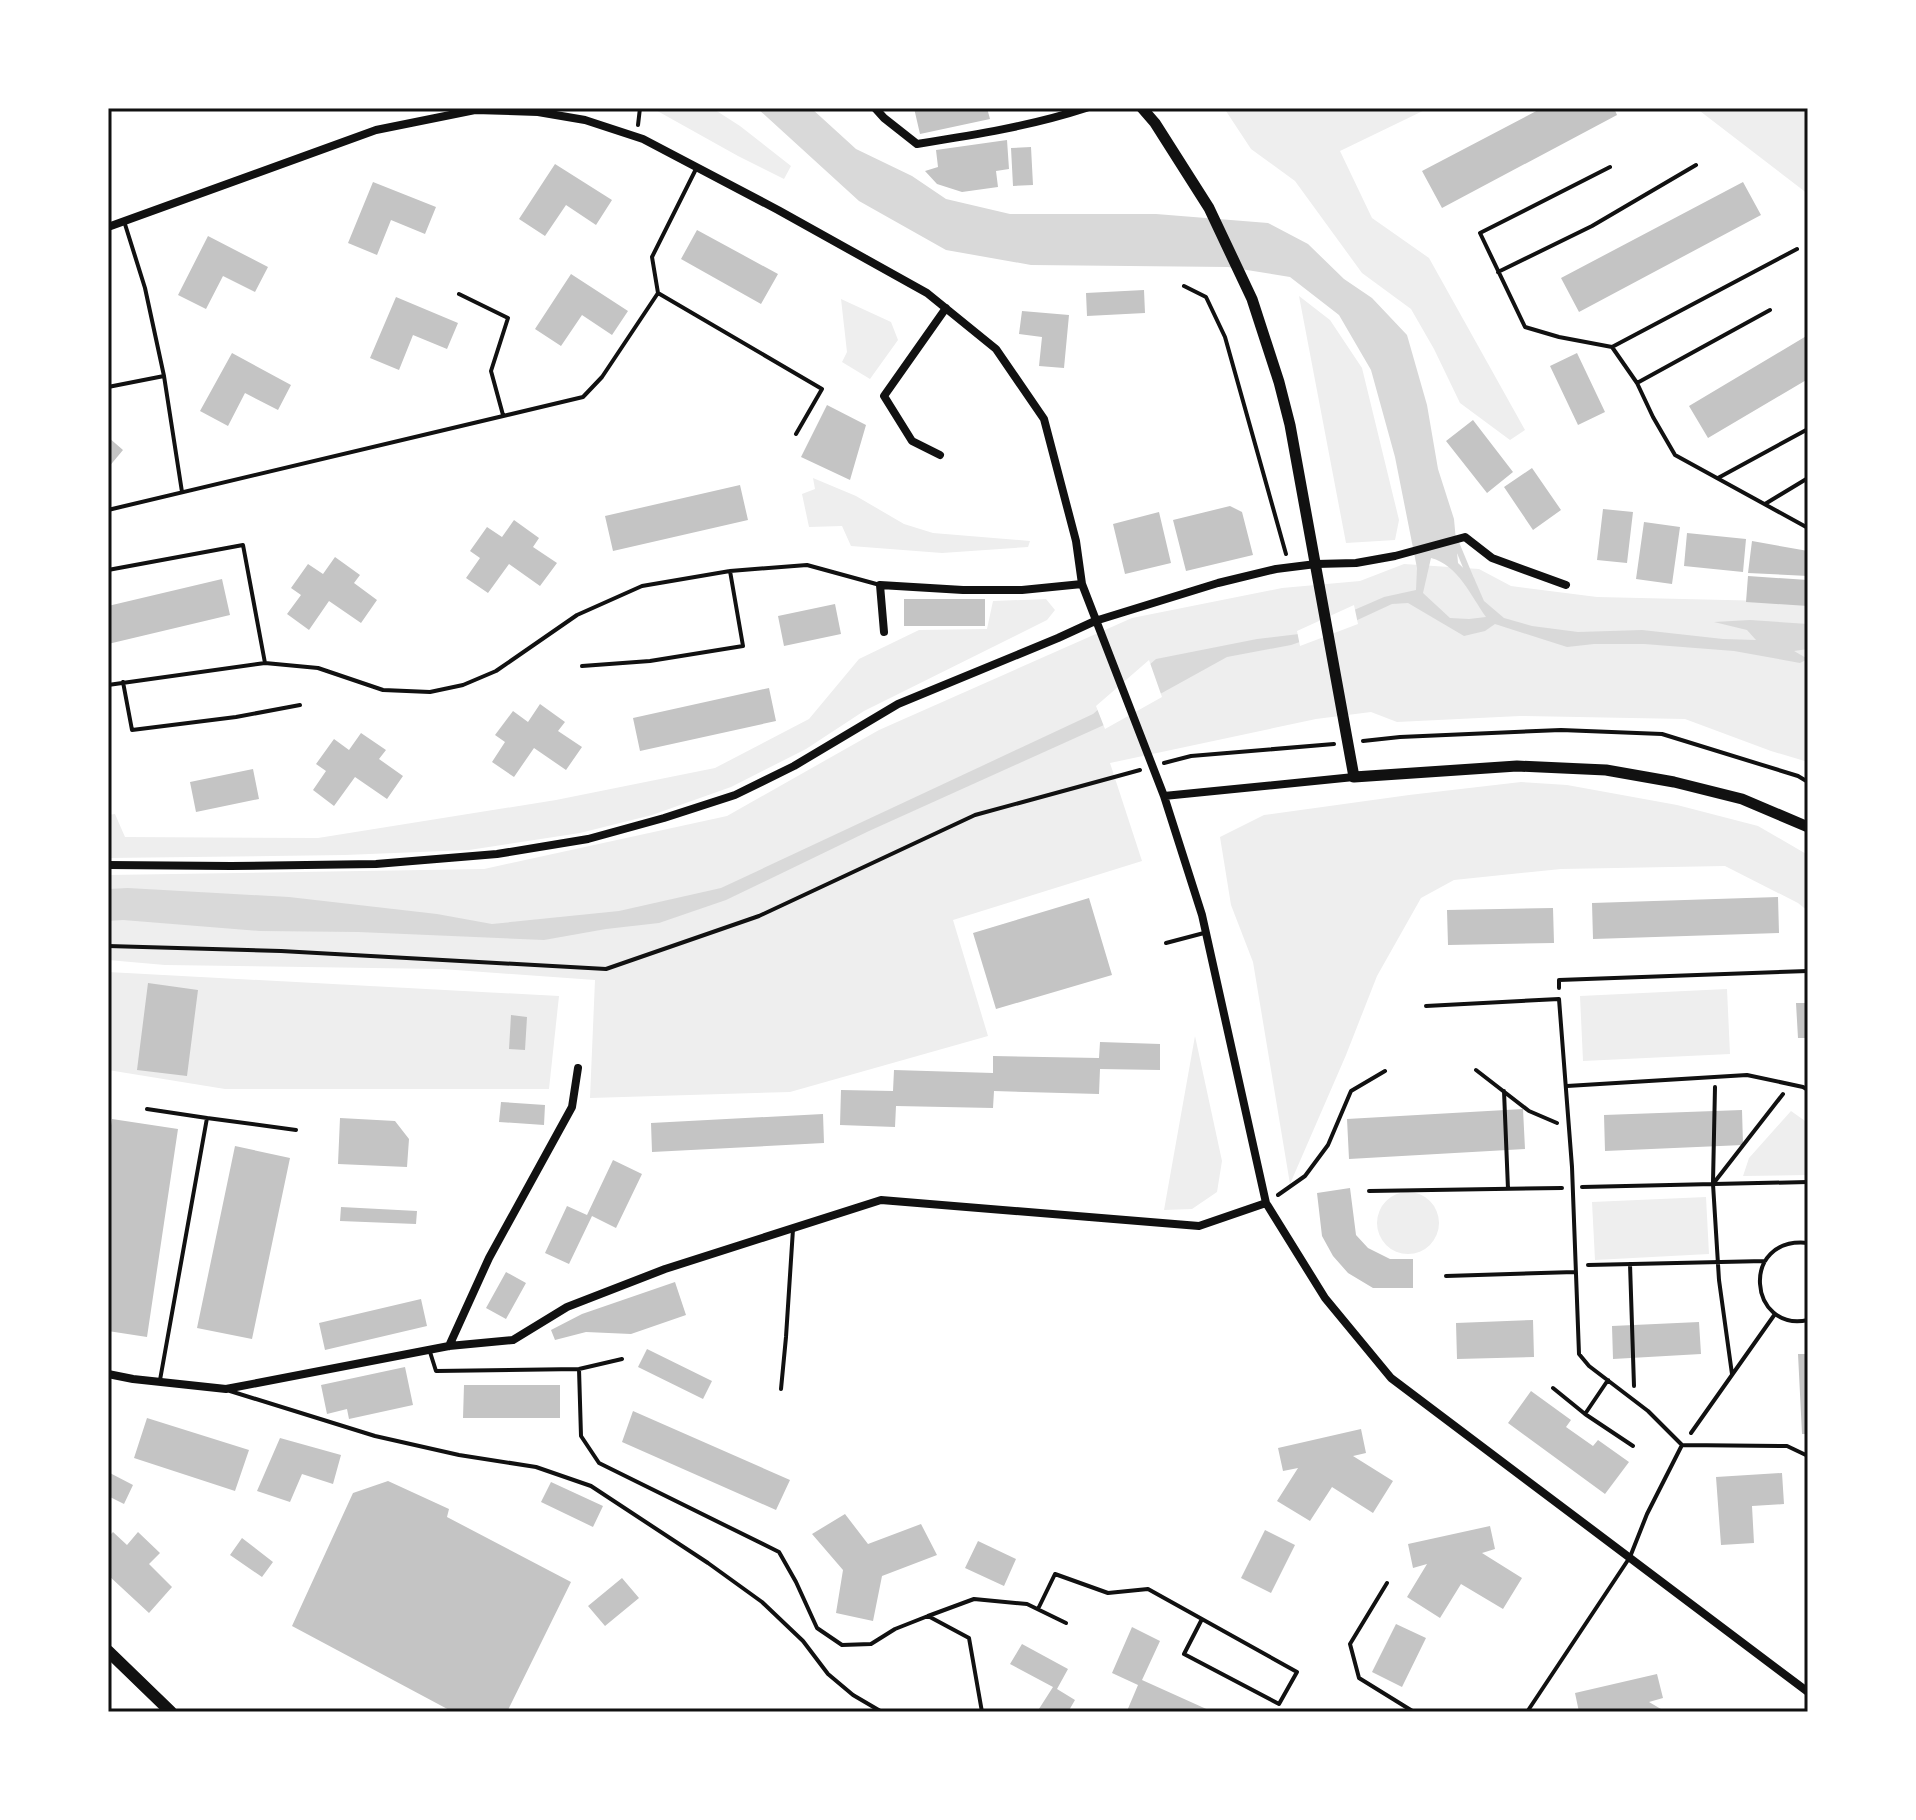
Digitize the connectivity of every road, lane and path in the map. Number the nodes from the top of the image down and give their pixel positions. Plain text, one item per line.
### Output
1 (875, 108) edge
2 (1086, 108) edge
3 (1142, 108) edge
4 (1696, 165) dead end
5 (697, 167) junction
6 (1610, 167) dead end
7 (124, 221) junction
8 (108, 227) edge
9 (1797, 249) dead end
10 (1498, 272) junction
11 (1184, 286) dead end
12 (658, 293) junction
13 (459, 294) dead end
14 (946, 308) junction
15 (1770, 310) dead end
16 (1612, 347) junction
17 (164, 376) junction
18 (1637, 383) junction
19 (108, 387) edge
20 (503, 415) junction
21 (1808, 429) edge
22 (796, 434) dead end
23 (940, 455) dead end
24 (1718, 478) junction
25 (1808, 478) edge
26 (182, 492) junction
27 (1765, 504) junction
28 (108, 510) edge
29 (1808, 528) edge
30 (1316, 564) junction
31 (1290, 568) junction
32 (108, 570) edge
33 (730, 571) junction
34 (1082, 584) junction
35 (880, 585) junction
36 (1566, 585) dead end
37 (1095, 621) junction
38 (884, 632) dead end
39 (265, 663) junction
40 (582, 666) dead end
41 (123, 682) junction
42 (108, 685) edge
43 (300, 705) dead end
44 (1348, 743) junction
45 (1151, 763) junction
46 (1354, 777) junction
47 (1808, 782) edge
48 (1164, 796) junction
49 (1808, 827) edge
50 (108, 865) edge
51 (1206, 933) junction
52 (1166, 943) dead end
53 (108, 946) edge
54 (1808, 971) edge
55 (1559, 999) junction
56 (1426, 1006) dead end
57 (578, 1068) dead end
58 (1476, 1070) dead end
59 (1385, 1071) dead end
60 (1715, 1077) junction
61 (1790, 1085) junction
62 (1567, 1086) junction
63 (1808, 1090) edge
64 (1504, 1091) junction
65 (147, 1109) dead end
66 (207, 1118) junction
67 (1569, 1128) junction
68 (296, 1130) dead end
69 (1808, 1182) edge
70 (1713, 1184) junction
71 (1572, 1188) junction
72 (1508, 1189) junction
73 (1369, 1191) dead end
74 (1266, 1203) junction
75 (793, 1226) junction
76 (1808, 1243) edge
77 (1765, 1261) junction
78 (1718, 1262) junction
79 (1630, 1264) junction
80 (1575, 1269) junction
81 (1446, 1276) dead end
82 (1775, 1314) junction
83 (1808, 1320) edge
84 (449, 1346) junction
85 (430, 1349) junction
86 (622, 1359) dead end
87 (579, 1369) junction
88 (108, 1374) edge
89 (1732, 1374) junction
90 (1608, 1380) junction
91 (160, 1382) junction
92 (1553, 1388) dead end
93 (226, 1389) junction
94 (781, 1389) dead end
95 (1635, 1401) junction
96 (1585, 1414) junction
97 (1682, 1445) junction
98 (1633, 1446) dead end
99 (1808, 1456) edge
100 (1630, 1557) junction
101 (1387, 1583) dead end
102 (1038, 1609) junction
103 (928, 1616) junction
104 (1202, 1619) junction
105 (1066, 1623) dead end
106 (108, 1651) edge
107 (1808, 1692) edge
108 (171, 1712) edge
109 (882, 1712) edge
110 (982, 1712) edge
111 (1414, 1712) edge
112 (1527, 1712) edge

1 - 2 street
3 - 30 street
4 - 10 lane
5 - 7 street
5 - 12 lane
5 - 14 street
6 - 10 lane
7 - 8 street
7 - 17 lane
9 - 16 lane
10 - 16 lane
11 - 31 path
12 - 20 lane
12 - 22 lane
13 - 20 lane
14 - 23 street
14 - 34 street
15 - 18 lane
16 - 18 lane
17 - 19 lane
17 - 26 lane
18 - 24 lane
20 - 26 lane
21 - 24 lane
24 - 27 lane
25 - 27 lane
26 - 28 lane
27 - 29 lane
30 - 31 street
30 - 36 street
30 - 44 street
31 - 37 street
32 - 39 lane
33 - 35 lane
33 - 39 lane
33 - 40 lane
34 - 35 street
34 - 37 street
35 - 38 street
37 - 45 street
37 - 50 street
39 - 41 lane
41 - 42 lane
41 - 43 lane
44 - 45 path
44 - 46 street
44 - 47 path
45 - 48 street
45 - 53 path
46 - 48 street
46 - 49 street
48 - 51 street
51 - 52 lane
51 - 74 street
54 - 55 path
55 - 56 lane
55 - 62 lane
57 - 84 street
58 - 64 path
59 - 74 path
60 - 61 lane
60 - 62 lane
60 - 70 path
61 - 63 lane
61 - 70 path
62 - 67 lane
64 - 67 path
64 - 72 path
65 - 66 lane
66 - 68 lane
66 - 91 lane
67 - 71 lane
69 - 70 path
70 - 71 path
70 - 78 path
71 - 72 path
71 - 80 lane
72 - 73 path
74 - 75 street
74 - 100 street
75 - 84 street
75 - 94 lane
76 - 77 path
77 - 78 path
77 - 82 path
78 - 79 path
78 - 89 path
79 - 80 path
79 - 95 path
80 - 81 lane
80 - 90 lane
82 - 83 path
82 - 89 path
84 - 85 street
85 - 87 lane
85 - 93 street
86 - 87 lane
87 - 103 lane
88 - 91 street
89 - 97 path
90 - 95 lane
90 - 96 lane
91 - 93 street
92 - 96 lane
93 - 109 lane
95 - 97 lane
96 - 98 lane
97 - 99 lane
97 - 100 lane
100 - 107 street
100 - 112 lane
101 - 111 lane
102 - 103 lane
102 - 104 lane
102 - 105 lane
103 - 110 lane
104 - 104 lane
106 - 108 main road

